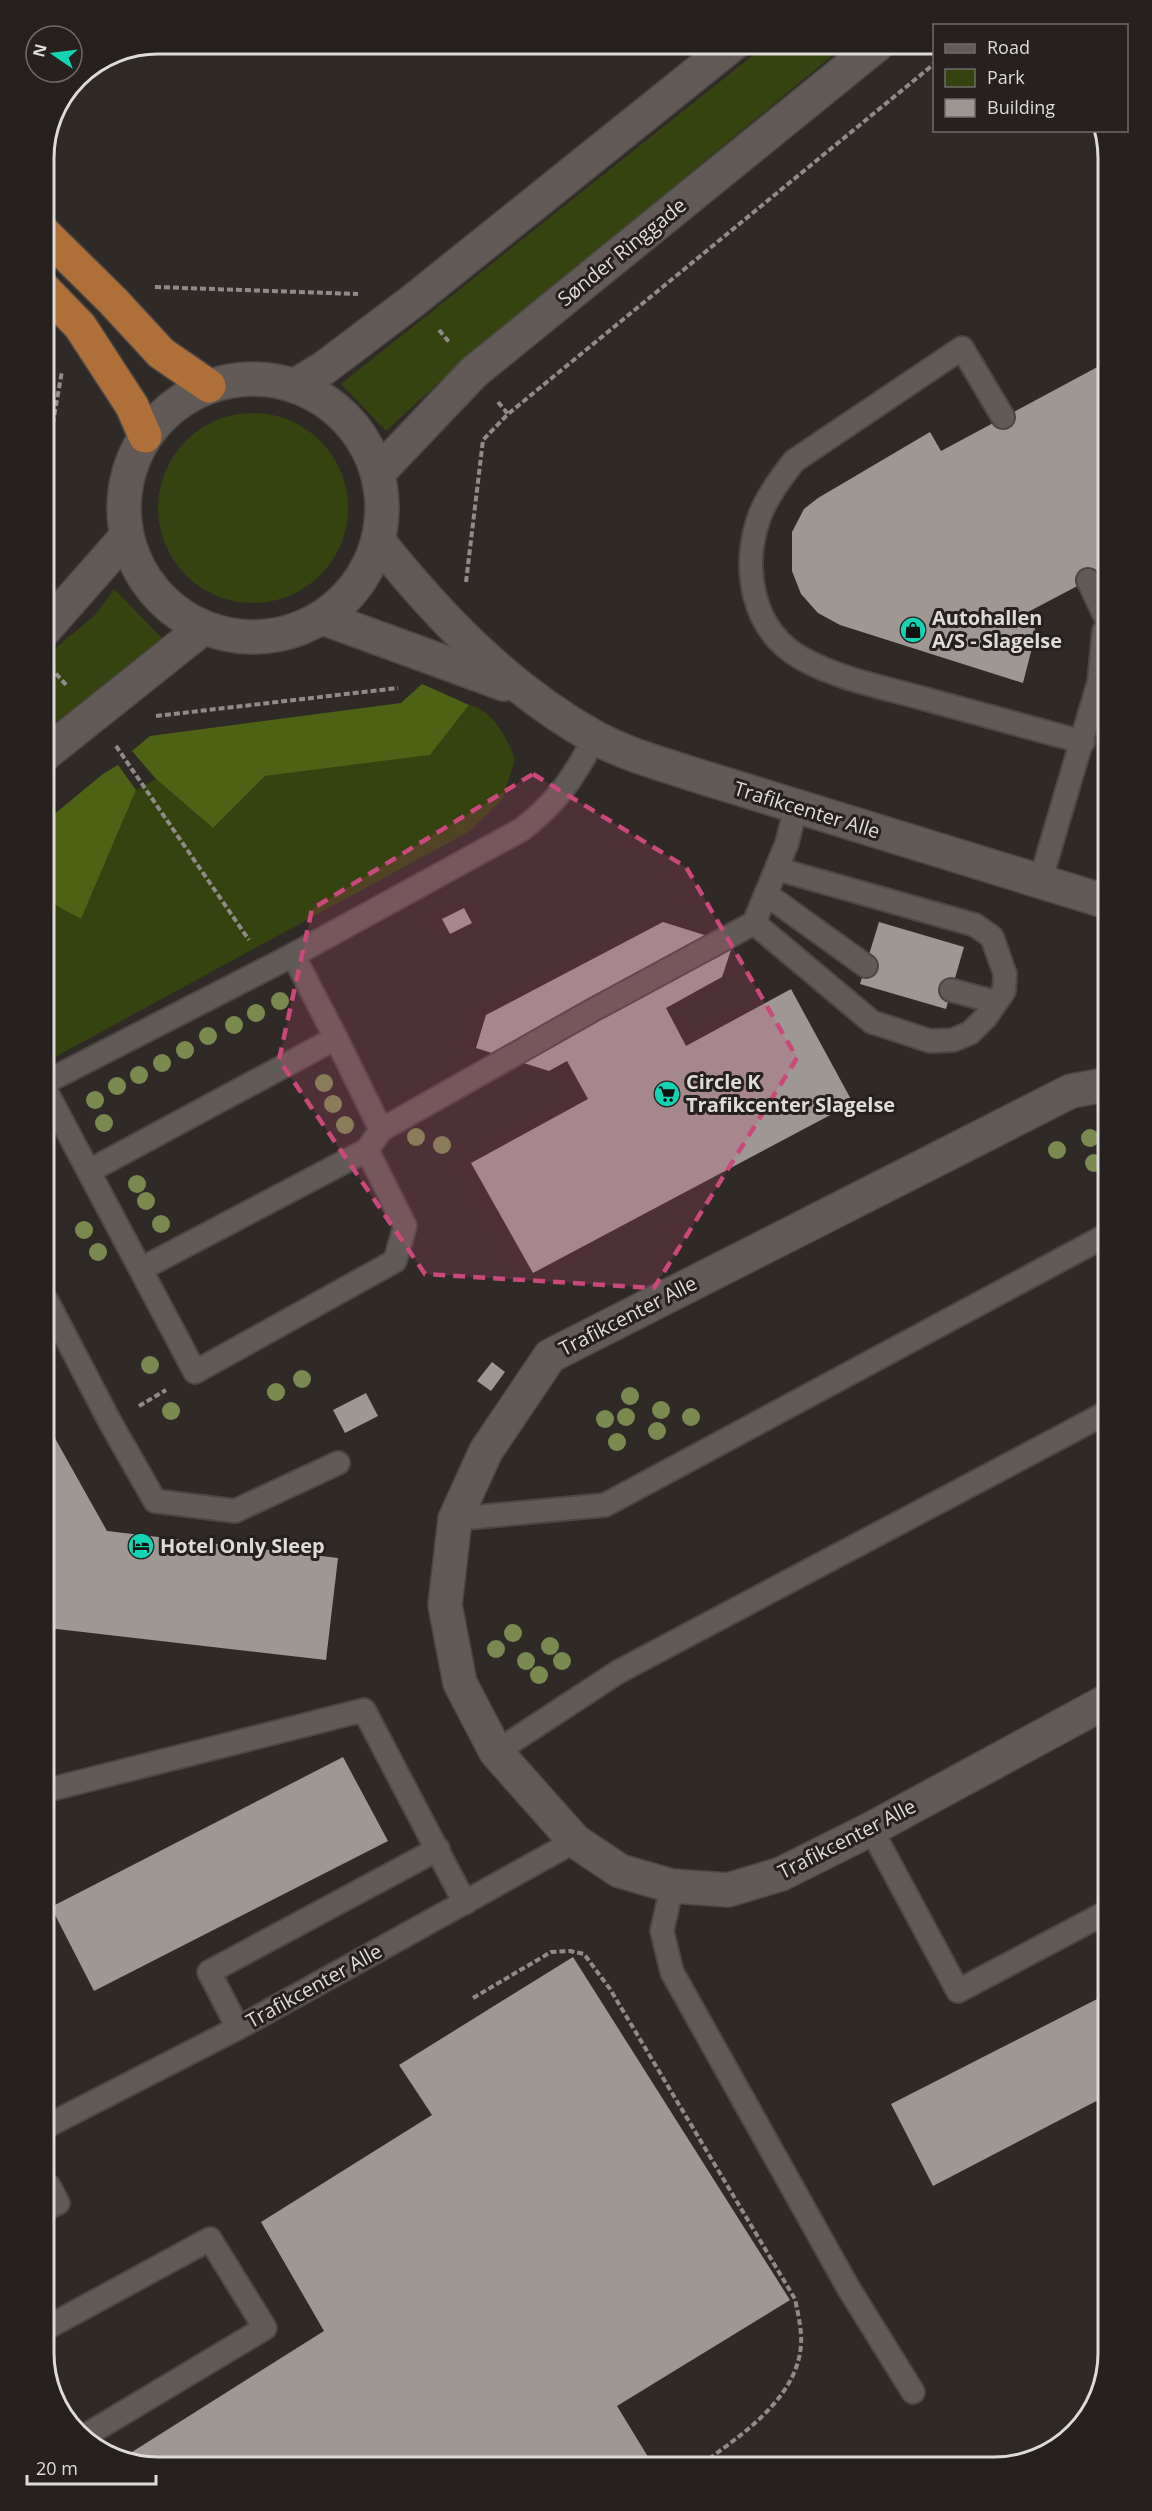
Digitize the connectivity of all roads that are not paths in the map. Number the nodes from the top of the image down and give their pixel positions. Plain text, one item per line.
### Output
1 (721, 54) edge
2 (866, 54) edge
3 (54, 242) edge
4 (54, 299) edge
5 (296, 385) junction
6 (209, 386) junction
7 (1003, 417) dead end
8 (145, 436) junction
9 (378, 473) junction
10 (127, 536) junction
11 (379, 542) junction
12 (1088, 580) dead end
13 (1098, 601) edge
14 (323, 618) junction
15 (54, 619) edge
16 (203, 628) junction
17 (1098, 686) edge
18 (523, 691) junction
19 (595, 737) junction
20 (1083, 742) junction
21 (54, 747) edge
22 (796, 807) junction
23 (777, 869) junction
24 (1040, 882) junction
25 (766, 894) junction
26 (1098, 899) edge
27 (754, 923) junction
28 (292, 955) junction
29 (866, 966) dead end
30 (951, 990) dead end
31 (995, 1002) junction
32 (336, 1038) junction
33 (54, 1078) edge
34 (1098, 1087) edge
35 (54, 1106) edge
36 (381, 1130) junction
37 (367, 1150) junction
38 (88, 1171) junction
39 (1098, 1240) edge
40 (141, 1269) junction
41 (54, 1314) edge
42 (1098, 1417) edge
43 (338, 1463) dead end
44 (455, 1519) junction
45 (1098, 1706) edge
46 (496, 1752) junction
47 (54, 1788) edge
48 (871, 1829) junction
49 (576, 1841) junction
50 (438, 1848) junction
51 (672, 1886) junction
52 (465, 1903) junction
53 (1098, 1917) edge
54 (238, 2028) junction
55 (54, 2122) edge
56 (54, 2324) edge
57 (913, 2392) dead end
58 (92, 2432) edge

1 - 5 street
2 - 9 street, Sønder Ringgade
3 - 6 highway
4 - 8 highway
5 - 6 street
5 - 9 street
6 - 8 street
7 - 20 lane
8 - 10 street
9 - 11 street
10 - 15 street
10 - 16 street
11 - 14 street
11 - 18 street, Trafikcenter Alle
12 - 13 lane
14 - 16 street
14 - 18 street, Trafikcenter Alle
16 - 21 street
17 - 20 lane
18 - 19 street, Trafikcenter Alle
19 - 22 street, Trafikcenter Alle
19 - 28 lane
20 - 24 lane
22 - 23 lane
22 - 24 street, Trafikcenter Alle
23 - 25 lane
23 - 31 lane
24 - 26 street, Trafikcenter Alle
25 - 27 lane
25 - 29 lane
27 - 31 lane
27 - 36 lane
28 - 32 lane
28 - 33 lane
30 - 31 lane
32 - 36 lane
32 - 38 lane
34 - 44 street, Trafikcenter Alle
35 - 38 lane
36 - 37 lane
37 - 40 lane
37 - 40 lane
38 - 40 lane
39 - 44 lane
41 - 43 lane
42 - 46 lane
44 - 46 street, Trafikcenter Alle
45 - 48 street, Trafikcenter Alle
46 - 49 street, Trafikcenter Alle
47 - 50 lane
48 - 51 street, Trafikcenter Alle
48 - 53 lane
49 - 51 street, Trafikcenter Alle
49 - 52 lane, Trafikcenter Alle
50 - 52 lane
50 - 54 lane
51 - 57 lane
52 - 54 lane, Trafikcenter Alle
54 - 55 lane, Trafikcenter Alle
56 - 58 lane

